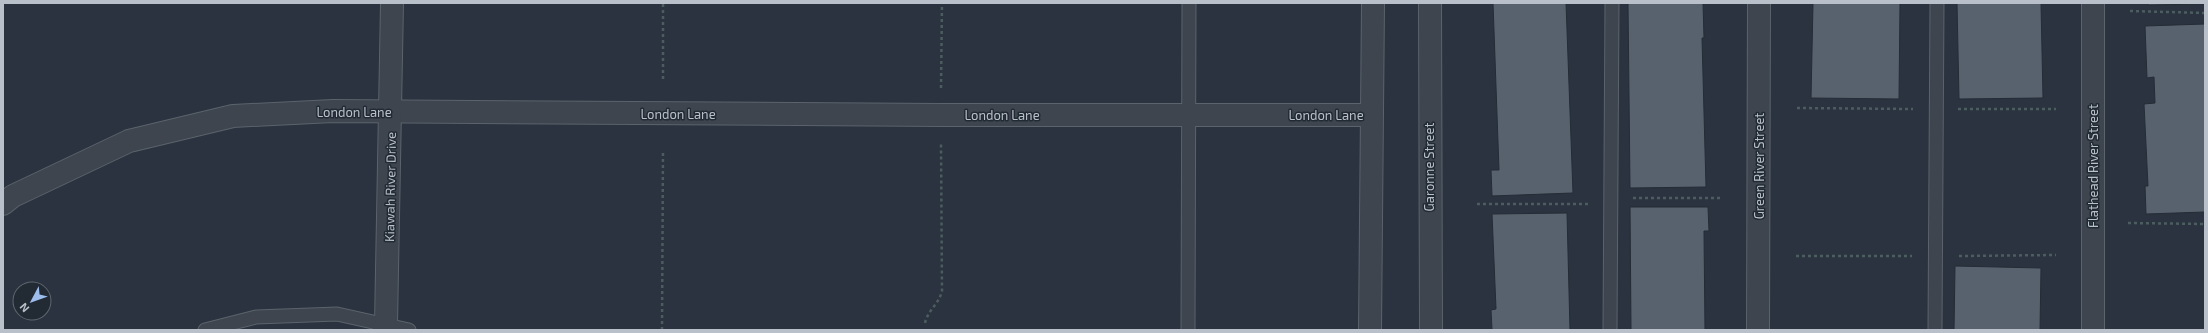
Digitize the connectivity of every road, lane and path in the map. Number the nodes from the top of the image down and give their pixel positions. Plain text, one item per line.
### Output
1 (392, 3) edge
2 (663, 3) edge
3 (942, 3) edge
4 (1189, 3) edge
5 (1372, 3) edge
6 (1430, 3) edge
7 (1612, 3) edge
8 (1759, 3) edge
9 (1937, 3) edge
10 (2093, 3) edge
11 (2130, 11) dead end
12 (2205, 13) edge
13 (663, 79) dead end
14 (941, 94) dead end
15 (391, 112) junction
16 (1188, 115) junction
17 (1372, 115) junction
18 (941, 138) dead end
19 (663, 150) dead end
20 (1626, 198) dead end
21 (1722, 198) dead end
22 (3, 204) edge
23 (1477, 204) dead end
24 (1593, 204) dead end
25 (2128, 223) dead end
26 (2205, 224) edge
27 (925, 323) dead end
28 (386, 328) edge
29 (206, 330) edge
30 (409, 330) edge
31 (662, 330) edge
32 (1188, 330) edge
33 (1370, 330) edge
34 (1431, 330) edge
35 (1610, 330) edge
36 (1758, 330) edge
37 (1935, 330) edge
38 (2093, 330) edge

1 - 15 street, Kiawah River Drive
2 - 13 path
3 - 14 path
4 - 16 lane
5 - 17 street
6 - 34 street, Garonne Street
7 - 35 lane
8 - 36 street, Green River Street
9 - 37 lane
10 - 38 street, Flathead River Street
11 - 12 path
15 - 16 street, London Lane
15 - 22 street, London Lane
15 - 28 street, Kiawah River Drive
16 - 17 street, London Lane
16 - 32 lane
17 - 33 street
18 - 27 path
19 - 31 path
20 - 21 path
23 - 24 path
25 - 26 path
28 - 29 lane
28 - 30 lane

